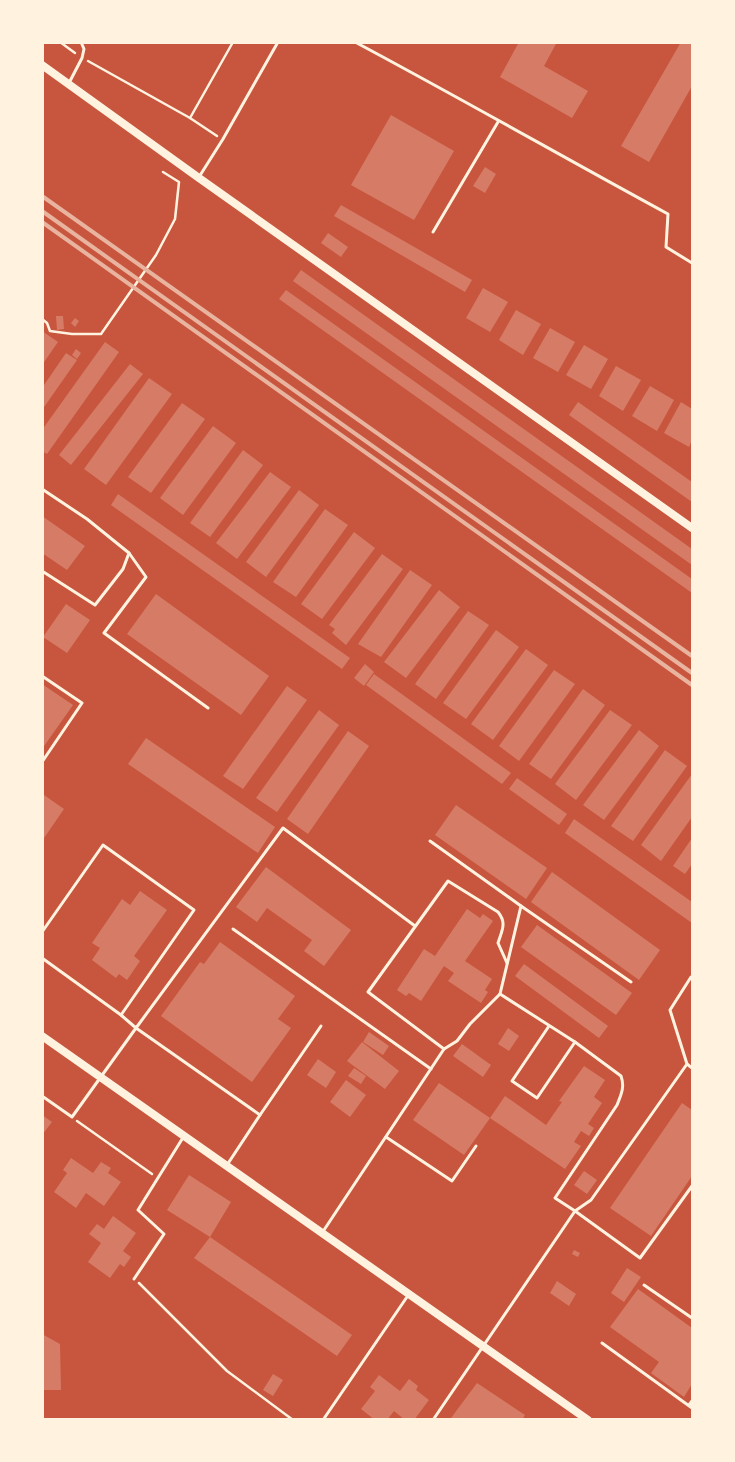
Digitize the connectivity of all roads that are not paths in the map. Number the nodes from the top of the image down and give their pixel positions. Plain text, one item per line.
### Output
1 (81, 42) edge
2 (278, 42) edge
3 (355, 42) edge
4 (42, 65) edge
5 (68, 84) junction
6 (498, 122) junction
7 (199, 178) junction
8 (433, 232) dead end
9 (692, 263) edge
10 (42, 489) edge
11 (692, 528) edge
12 (129, 553) junction
13 (42, 571) edge
14 (42, 676) edge
15 (208, 708) dead end
16 (42, 762) edge
17 (430, 841) dead end
18 (520, 906) junction
19 (415, 926) junction
20 (233, 929) dead end
21 (42, 932) edge
22 (42, 958) edge
23 (507, 964) junction
24 (690, 977) dead end
25 (631, 982) dead end
26 (500, 994) junction
27 (121, 1015) junction
28 (321, 1026) dead end
29 (549, 1026) junction
30 (136, 1028) junction
31 (42, 1036) edge
32 (575, 1042) junction
33 (444, 1049) junction
34 (687, 1064) junction
35 (692, 1068) edge
36 (431, 1069) junction
37 (100, 1077) junction
38 (42, 1096) edge
39 (260, 1115) junction
40 (184, 1136) junction
41 (386, 1137) junction
42 (476, 1146) dead end
43 (227, 1166) junction
44 (692, 1186) edge
45 (575, 1211) junction
46 (322, 1233) junction
47 (134, 1279) road end
48 (644, 1285) dead end
49 (409, 1294) junction
50 (692, 1318) edge
51 (602, 1343) dead end
52 (484, 1346) junction
53 (692, 1401) edge
54 (691, 1406) edge
55 (323, 1420) edge
56 (433, 1420) edge
57 (588, 1420) edge

1 - 5 lane
2 - 7 lane
3 - 6 lane
4 - 5 street
5 - 7 street
6 - 8 lane
6 - 9 lane
7 - 11 street
10 - 12 lane
12 - 13 lane
12 - 15 lane
14 - 16 lane
17 - 18 lane
18 - 23 lane
18 - 25 lane
19 - 23 lane
19 - 30 lane
19 - 33 lane
20 - 36 lane
21 - 27 lane
22 - 27 lane
23 - 26 lane
24 - 34 lane
26 - 29 lane
26 - 33 lane
27 - 30 lane
28 - 39 lane
29 - 32 lane
29 - 32 lane
30 - 37 lane
30 - 39 lane
31 - 37 street
32 - 45 lane
33 - 36 lane
34 - 35 lane
34 - 45 lane
36 - 41 lane
37 - 38 lane
37 - 40 street
39 - 43 lane
40 - 43 street
40 - 47 lane
41 - 42 lane
41 - 46 lane
43 - 46 street
44 - 45 lane
45 - 52 lane
46 - 49 street
48 - 50 lane
49 - 52 street
49 - 55 lane
51 - 54 lane
52 - 56 lane
52 - 57 street
53 - 54 lane

